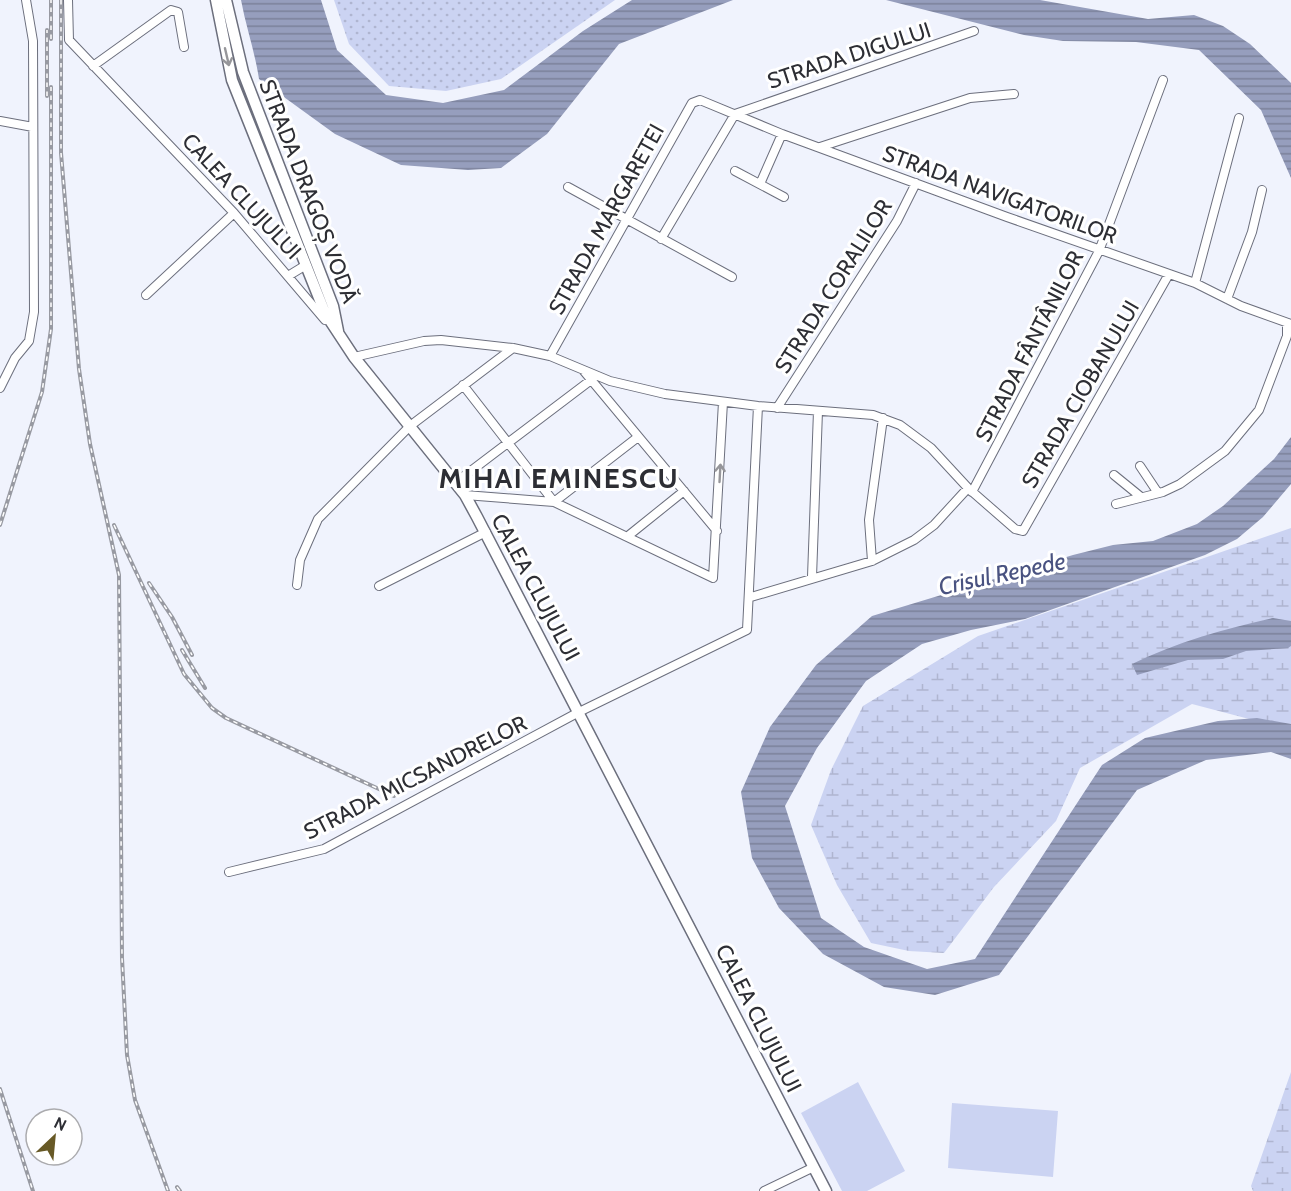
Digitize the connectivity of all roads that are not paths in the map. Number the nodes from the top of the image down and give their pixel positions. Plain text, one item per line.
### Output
1 (26, 0) edge
2 (68, 0) edge
3 (216, 0) edge
4 (226, 0) edge
5 (974, 31) dead end
6 (184, 47) dead end
7 (93, 66) junction
8 (1163, 80) dead end
9 (1014, 94) dead end
10 (696, 100) joint
11 (735, 114) junction
12 (1239, 118) dead end
13 (0, 121) edge
14 (33, 127) junction
15 (782, 134) junction
16 (820, 147) junction
17 (735, 171) dead end
18 (916, 183) junction
19 (760, 184) junction
20 (568, 187) dead end
21 (1262, 190) dead end
22 (784, 197) dead end
23 (234, 213) junction
24 (625, 219) junction
25 (661, 239) junction
26 (306, 250) junction
27 (1099, 251) junction
28 (306, 265) junction
29 (1169, 274) junction
30 (288, 276) junction
31 (732, 277) dead end
32 (1195, 283) junction
33 (146, 295) dead end
34 (1227, 299) junction
35 (333, 306) junction
36 (1289, 324) edge
37 (338, 332) junction
38 (513, 348) junction
39 (550, 356) junction
40 (354, 357) junction
41 (581, 368) junction
42 (4, 372) edge
43 (591, 380) junction
44 (463, 385) junction
45 (0, 388) edge
46 (723, 402) junction
47 (758, 406) junction
48 (777, 408) junction
49 (818, 411) junction
50 (883, 418) junction
51 (410, 426) junction
52 (638, 437) junction
53 (509, 443) junction
54 (1140, 466) dead end
55 (1114, 475) dead end
56 (455, 483) junction
57 (970, 490) junction
58 (684, 491) junction
59 (1158, 493) junction
60 (465, 495) junction
61 (1141, 497) junction
62 (554, 502) junction
63 (1116, 504) dead end
64 (717, 531) junction
65 (486, 532) junction
66 (628, 536) junction
67 (872, 561) junction
68 (812, 577) junction
69 (297, 585) dead end
70 (379, 586) dead end
71 (751, 597) junction
72 (579, 712) junction
73 (229, 872) dead end
74 (814, 1167) junction
75 (764, 1191) edge
76 (826, 1191) edge

1 - 14 street
2 - 7 street, CALEA CLUJULUI
3 -> 26 main road, STRADA DRAGOȘ VODĂ
4 - 26 main road, STRADA DRAGOȘ VODĂ
5 - 11 street, STRADA DIGULUI
6 - 7 street
7 - 23 street, CALEA CLUJULUI
8 - 27 street, STRADA FÂNTÂNILOR
9 - 16 street
10 - 11 street, STRADA NAVIGATORILOR
10 - 24 street, STRADA MARGARETEI
11 - 15 street, STRADA NAVIGATORILOR
11 - 25 street
12 - 32 street
13 - 14 street
14 - 42 street
15 - 16 street, STRADA NAVIGATORILOR
15 - 19 street
16 - 18 street, STRADA NAVIGATORILOR
17 - 19 street
18 - 27 street, STRADA NAVIGATORILOR
18 - 48 street, STRADA CORALILOR
19 - 22 street
20 - 24 street
21 - 34 street
23 - 30 street, CALEA CLUJULUI
23 - 33 street
24 - 25 street
24 - 39 street, STRADA MARGARETEI
25 - 31 street
26 - 28 main road, STRADA DRAGOȘ VODĂ
26 - 35 main road, STRADA DRAGOȘ VODĂ
27 - 29 street, STRADA NAVIGATORILOR
27 - 57 street, STRADA FÂNTÂNILOR
28 - 30 street
28 - 35 main road
28 - 37 main road, STRADA DRAGOȘ VODĂ
29 - 32 street, STRADA NAVIGATORILOR
29 - 57 street, STRADA CIOBANULUI
30 - 37 street, CALEA CLUJULUI
32 - 34 street, STRADA NAVIGATORILOR
34 - 36 street, STRADA NAVIGATORILOR
35 - 37 main road, STRADA DRAGOȘ VODĂ
36 - 59 street
37 - 40 main road, CALEA CLUJULUI
38 - 39 street
38 - 40 street
38 - 44 street
39 - 41 street
40 - 51 main road, CALEA CLUJULUI
41 - 43 street
41 - 46 street
42 - 45 street
43 - 52 street
43 - 53 street
44 - 51 street
44 - 53 street
46 - 47 street
64 -> 46 street
47 - 48 street
47 - 71 street
48 - 49 street
49 - 50 street
49 - 68 street
50 - 57 street
50 - 67 street
51 - 56 main road, CALEA CLUJULUI
51 - 69 street
52 - 58 street
52 - 62 street
53 - 56 street
53 - 62 street
54 - 59 street
55 - 61 street
56 - 60 main road, CALEA CLUJULUI
57 - 67 street, STRADA FÂNTÂNILOR
58 - 64 street
58 - 66 street
59 - 61 street
60 - 62 street
60 - 65 main road, CALEA CLUJULUI
61 - 63 street
62 - 66 street
64 - 66 street
65 - 70 street
65 - 72 main road, CALEA CLUJULUI
67 - 68 street, STRADA FÂNTÂNILOR
68 - 71 street, STRADA FÂNTÂNILOR
71 - 72 street, STRADA MICSANDRELOR
72 - 73 street, STRADA MICSANDRELOR
72 - 74 main road, CALEA CLUJULUI
74 - 75 street
74 - 76 main road, CALEA CLUJULUI

